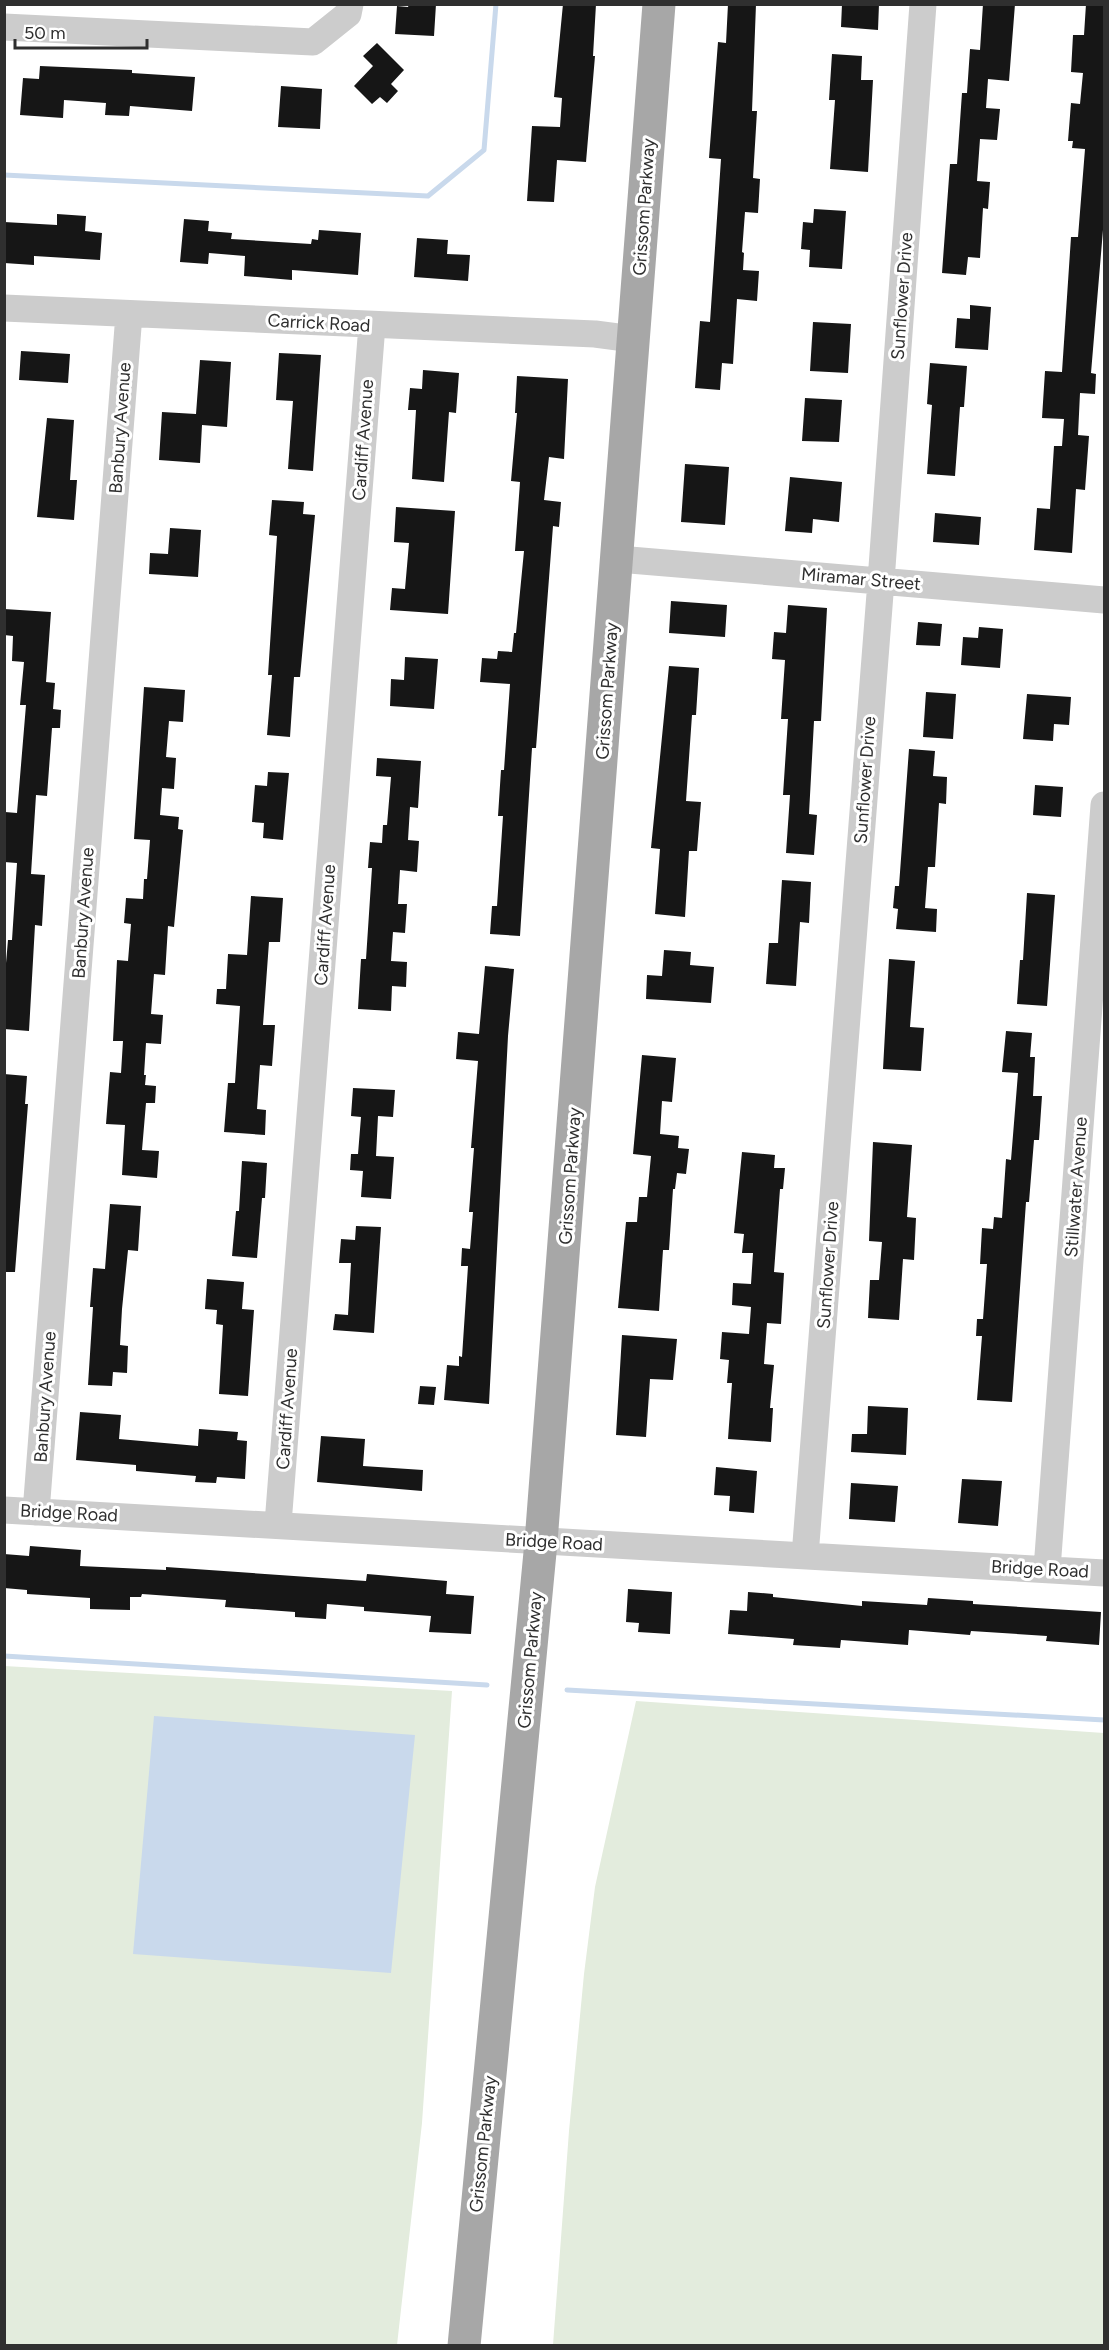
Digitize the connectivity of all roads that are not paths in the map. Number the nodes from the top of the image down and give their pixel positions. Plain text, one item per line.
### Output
1 (350, 4) edge
2 (659, 4) edge
3 (923, 4) edge
4 (4, 27) edge
5 (4, 308) edge
6 (129, 314) junction
7 (372, 325) junction
8 (633, 339) junction
9 (618, 559) junction
10 (881, 581) junction
11 (1104, 600) edge
12 (1104, 805) edge
13 (4, 1510) edge
14 (36, 1512) junction
15 (278, 1524) junction
16 (541, 1542) junction
17 (805, 1556) junction
18 (1047, 1569) junction
19 (1104, 1573) edge
20 (464, 2346) edge

1 - 4 street
2 - 8 main road, Grissom Parkway
3 - 10 street, Sunflower Drive
5 - 6 street, Carrick Road
6 - 7 street, Carrick Road
6 - 14 street, Banbury Avenue
7 - 8 street, Carrick Road
7 - 15 street, Cardiff Avenue
8 - 9 main road, Grissom Parkway
9 - 10 street, Miramar Street
9 - 16 main road, Grissom Parkway
10 - 11 street, Miramar Street
10 - 17 street, Sunflower Drive
12 - 18 street, Stillwater Avenue
13 - 14 street, Bridge Road
14 - 15 street, Bridge Road
15 - 16 street, Bridge Road
16 - 17 street, Bridge Road
16 - 20 main road, Grissom Parkway
17 - 18 street, Bridge Road
18 - 19 street, Bridge Road

